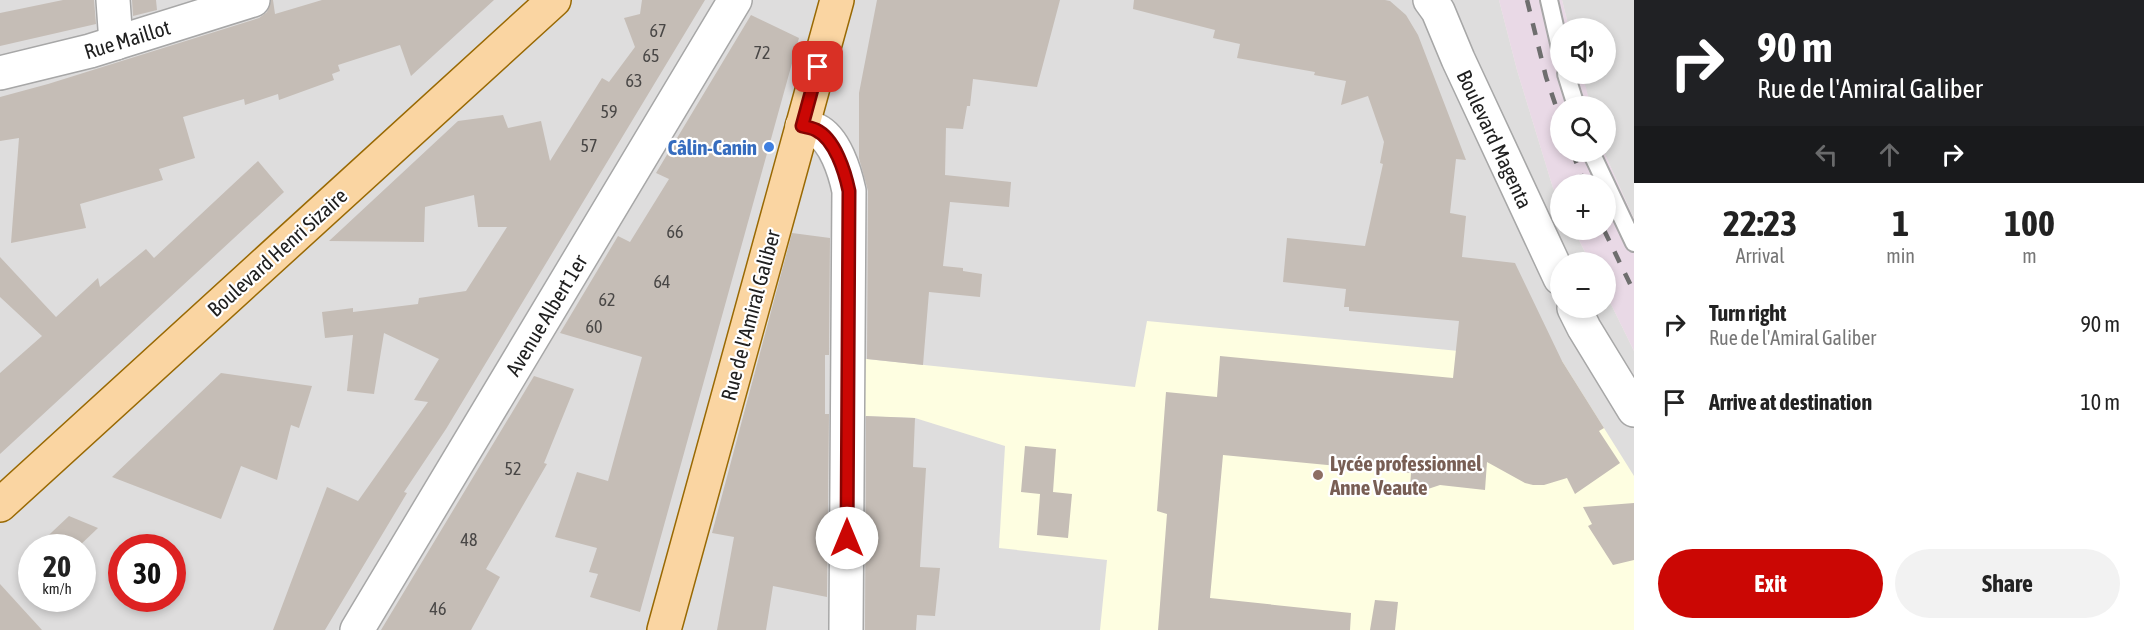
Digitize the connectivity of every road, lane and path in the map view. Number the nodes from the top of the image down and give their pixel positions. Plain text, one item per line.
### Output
1 (112, 0) edge
2 (253, 0) edge
3 (554, 0) edge
4 (735, 0) edge
5 (837, 0) edge
6 (1430, 0) edge
7 (1549, 0) edge
8 (1553, 18) edge
9 (116, 43) junction
10 (0, 74) edge
11 (802, 126) junction
12 (1596, 162) edge
13 (1634, 243) edge
14 (1550, 257) edge
15 (1579, 318) edge
16 (1634, 410) edge
17 (0, 504) edge
18 (357, 630) edge
19 (664, 630) edge
20 (846, 630) edge

1 - 9 street
2 - 9 street, Rue Maillot
3 - 17 main road, Boulevard Henri Sizaire
4 - 18 street, Avenue Albert 1er
5 - 11 main road, Rue de l'Amiral Galiber
6 - 14 street, Boulevard Magenta
7 - 8 lane
9 - 10 street, Rue Maillot
11 - 19 main road, Rue de l'Amiral Galiber
11 - 20 street
12 - 13 lane
15 - 16 street

